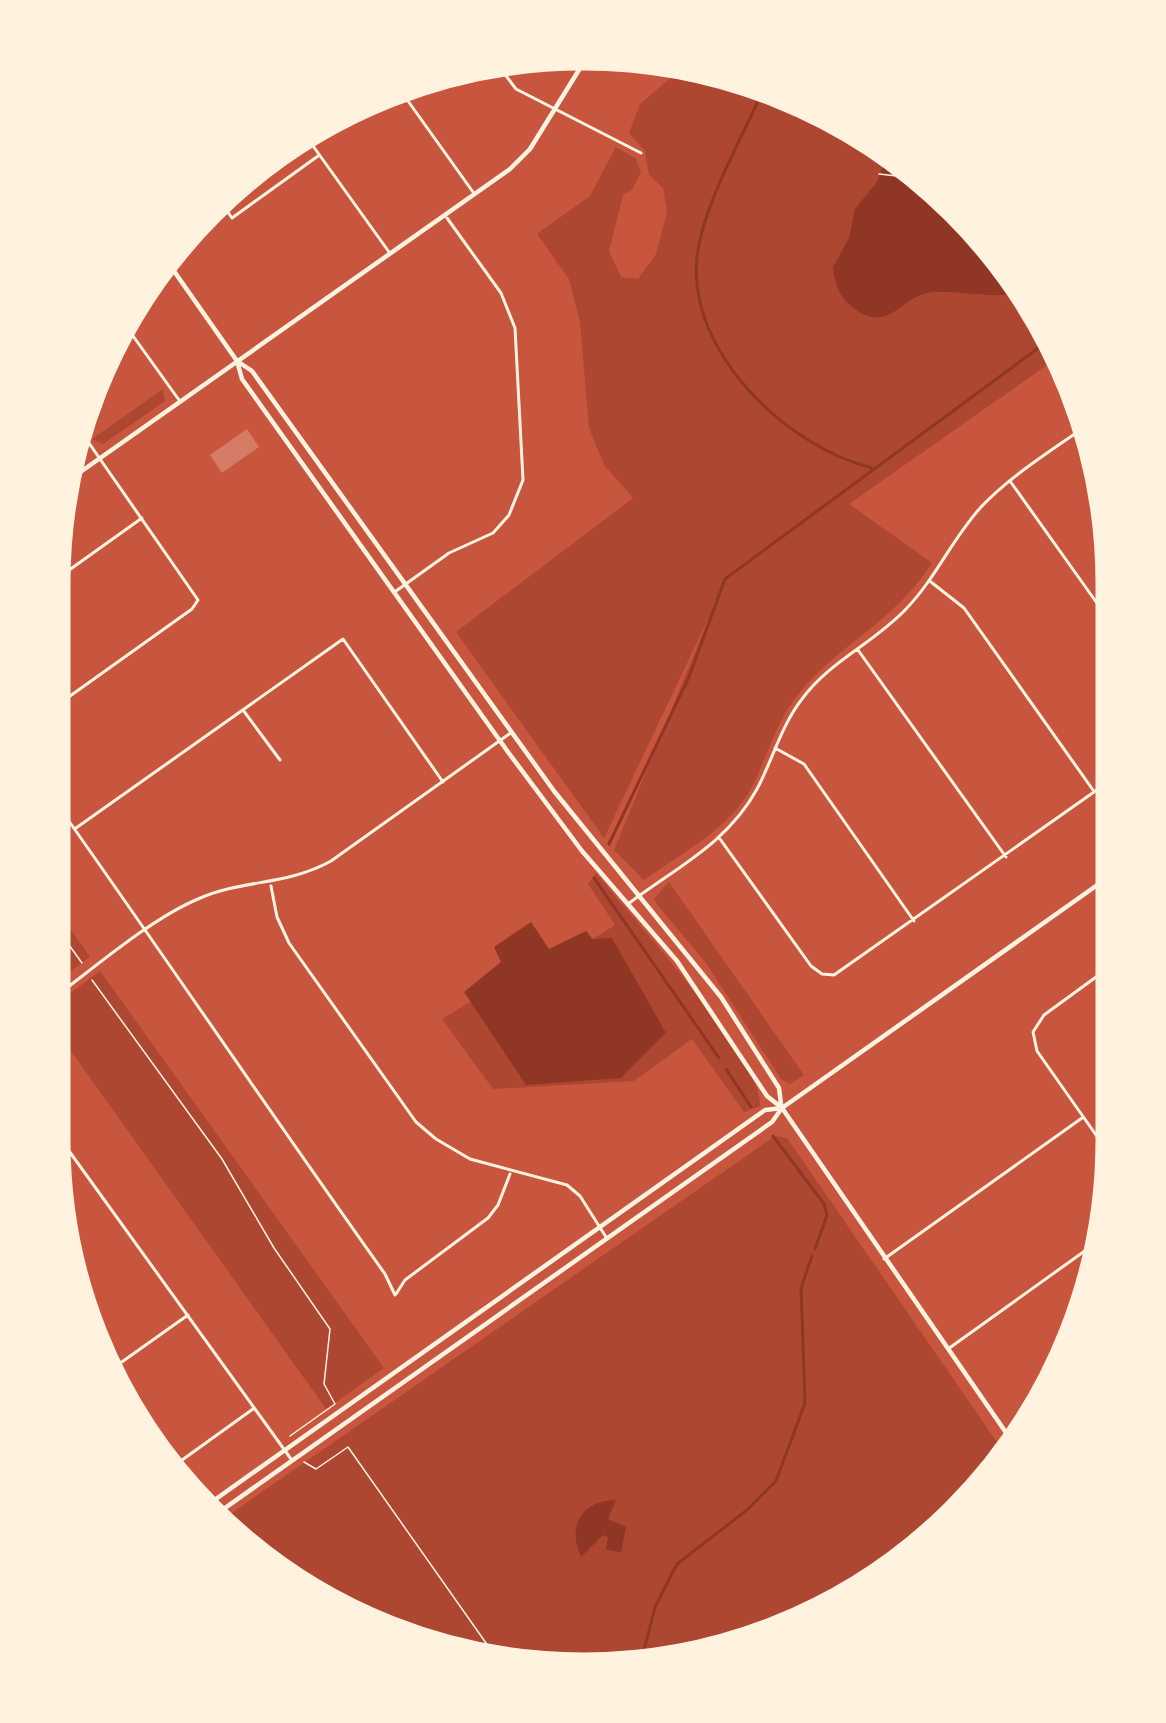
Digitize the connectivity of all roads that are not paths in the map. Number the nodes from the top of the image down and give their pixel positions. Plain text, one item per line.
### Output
1 (581, 63) edge
2 (501, 70) edge
3 (404, 95) edge
4 (555, 110) junction
5 (310, 141) edge
6 (641, 153) dead end
7 (320, 155) junction
8 (474, 193) junction
9 (224, 207) edge
10 (445, 214) junction
11 (390, 253) junction
12 (170, 266) edge
13 (129, 330) edge
14 (237, 361) junction
15 (180, 402) junction
16 (1080, 431) edge
17 (84, 437) edge
18 (100, 458) junction
19 (74, 476) edge
20 (1010, 481) junction
21 (143, 518) junction
22 (63, 574) edge
23 (928, 580) junction
24 (406, 584) junction
25 (394, 592) junction
26 (1103, 612) edge
27 (857, 648) junction
28 (63, 701) edge
29 (243, 710) junction
30 (512, 732) junction
31 (500, 740) junction
32 (774, 747) junction
33 (280, 760) dead end
34 (443, 782) junction
35 (1103, 786) edge
36 (1094, 792) junction
37 (63, 812) edge
38 (75, 829) junction
39 (719, 838) junction
40 (1006, 857) junction
41 (1103, 880) edge
42 (271, 884) junction
43 (640, 896) junction
44 (628, 904) junction
45 (914, 921) junction
46 (147, 931) junction
47 (1103, 972) edge
48 (63, 991) edge
49 (782, 1108) junction
50 (1083, 1118) junction
51 (63, 1143) edge
52 (1103, 1145) edge
53 (511, 1170) junction
54 (599, 1226) junction
55 (607, 1238) junction
56 (1092, 1246) edge
57 (884, 1259) junction
58 (188, 1315) junction
59 (946, 1350) junction
60 (115, 1366) edge
61 (255, 1408) junction
62 (1009, 1438) edge
63 (285, 1450) junction
64 (292, 1461) junction
65 (176, 1464) edge
66 (210, 1502) edge
67 (219, 1512) edge

1 - 4 street
2 - 4 street
3 - 8 street
4 - 6 street
4 - 8 street
5 - 7 street
7 - 9 street
7 - 11 street
8 - 10 street
10 - 11 street
10 - 24 street
11 - 14 street
12 - 14 street
13 - 15 street
14 - 15 street
14 - 24 street
14 - 25 street
15 - 18 street
16 - 20 street
17 - 18 street
18 - 19 street
18 - 21 street
20 - 23 street
20 - 26 street
21 - 22 street
21 - 28 street
23 - 27 street
23 - 36 street
24 - 25 street
24 - 30 street
25 - 31 street
27 - 32 street
27 - 40 street
29 - 33 street
29 - 34 street
29 - 38 street
30 - 31 street
30 - 43 street
31 - 34 street
31 - 44 street
32 - 39 street
32 - 45 street
34 - 42 street
35 - 36 street
36 - 40 street
37 - 38 street
38 - 46 street
39 - 43 street
39 - 45 street
40 - 45 street
41 - 49 street
42 - 46 street
42 - 53 street
43 - 44 street
43 - 49 street
44 - 49 street
46 - 48 street
46 - 53 street
47 - 50 street
49 - 54 street
49 - 55 street
49 - 57 street
50 - 52 street
50 - 57 street
51 - 58 street
53 - 54 street
54 - 55 street
54 - 63 street
55 - 64 street
56 - 59 street
57 - 59 street
58 - 60 street
58 - 61 street
59 - 62 street
61 - 63 street
61 - 65 street
63 - 64 street
63 - 66 street
64 - 67 street

